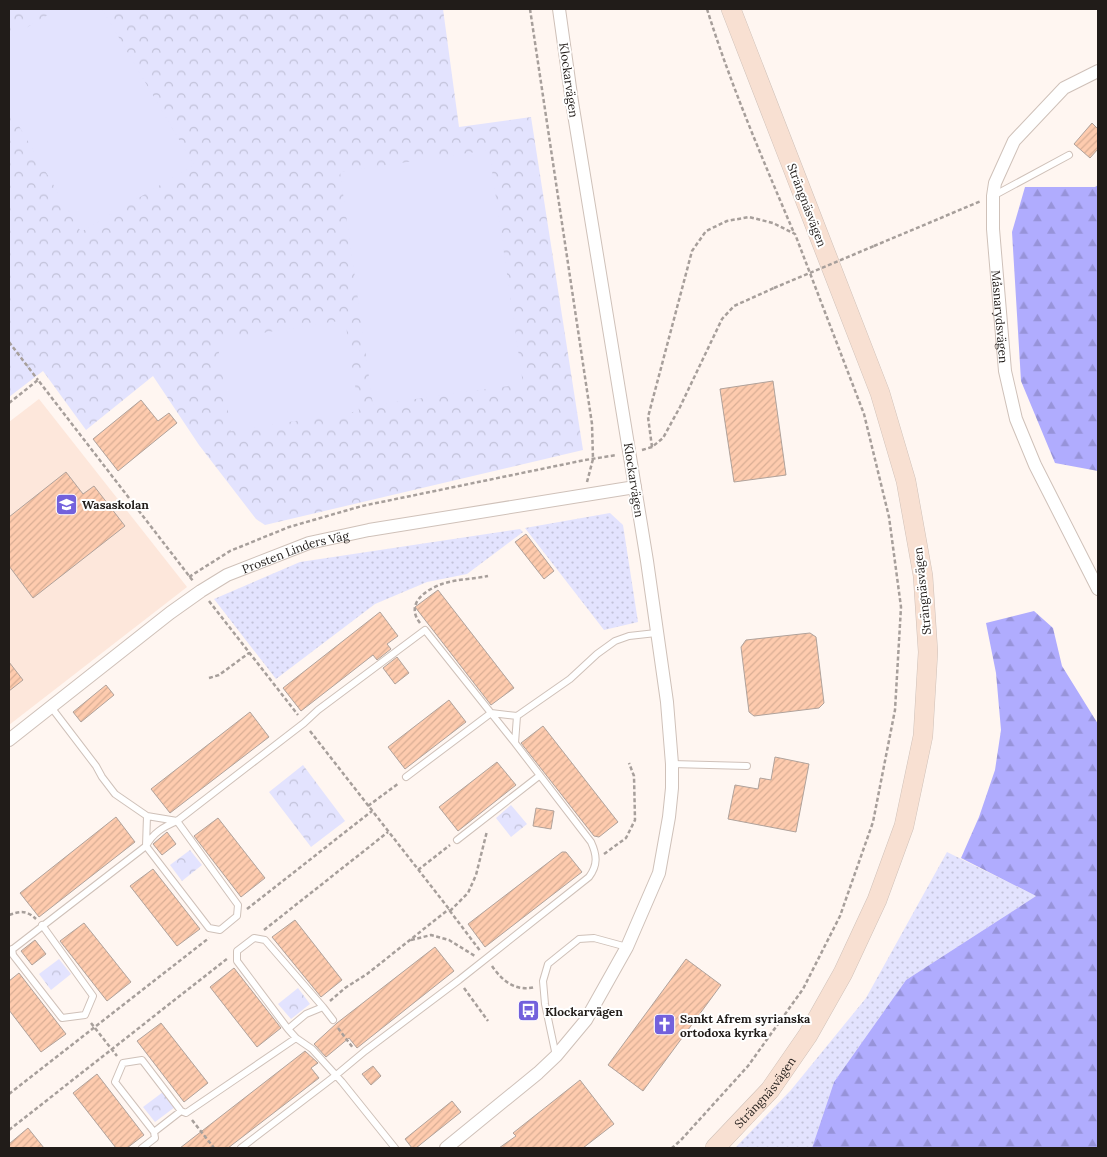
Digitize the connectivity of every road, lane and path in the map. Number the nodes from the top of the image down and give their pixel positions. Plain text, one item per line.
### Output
1 (530, 9) edge
2 (559, 9) edge
3 (707, 9) edge
4 (731, 9) edge
5 (1098, 71) edge
6 (1069, 155) dead end
7 (993, 196) junction
8 (794, 234) junction
9 (9, 342) edge
10 (38, 380) junction
11 (9, 403) edge
12 (652, 447) junction
13 (630, 453) junction
14 (593, 459) junction
15 (635, 487) junction
16 (588, 494) junction
17 (488, 576) dead end
18 (190, 578) junction
19 (1098, 589) edge
20 (201, 590) junction
21 (425, 630) junction
22 (656, 633) junction
23 (249, 653) junction
24 (209, 678) dead end
25 (51, 707) junction
26 (491, 713) junction
27 (517, 716) junction
28 (304, 723) junction
29 (9, 740) edge
30 (515, 743) junction
31 (629, 763) dead end
32 (672, 764) junction
33 (747, 766) dead end
34 (539, 776) junction
35 (406, 777) joint
36 (368, 806) junction
37 (372, 811) junction
38 (491, 813) junction
39 (147, 816) junction
40 (177, 821) junction
41 (388, 832) junction
42 (457, 840) joint
43 (146, 846) junction
44 (597, 859) junction
45 (418, 870) junction
46 (450, 910) junction
47 (9, 915) edge
48 (237, 916) junction
49 (42, 926) junction
50 (220, 930) junction
51 (254, 938) junction
52 (411, 940) junction
53 (627, 947) junction
54 (10, 950) edge
55 (237, 951) junction
56 (486, 958) junction
57 (459, 980) junction
58 (544, 984) junction
59 (323, 1006) junction
60 (85, 1015) junction
61 (333, 1020) joint
62 (488, 1021) dead end
63 (95, 1027) junction
64 (288, 1029) junction
65 (296, 1038) junction
66 (112, 1049) junction
67 (358, 1056) junction
68 (556, 1056) junction
69 (123, 1063) junction
70 (335, 1076) junction
71 (9, 1094) edge
72 (184, 1112) junction
73 (9, 1130) edge
74 (154, 1132) junction
75 (142, 1148) edge
76 (214, 1148) edge
77 (241, 1148) edge
78 (395, 1148) edge
79 (446, 1148) edge
80 (672, 1148) edge
81 (714, 1148) edge

1 - 14 path
2 - 13 street, Klockarvägen
3 - 8 path
4 - 81 main road, Strängnäsvägen
5 - 7 street, Måsnarydsvägen
6 - 7 lane
7 - 12 path, bridge
7 - 19 street, Måsnarydsvägen
8 - 12 path
8 - 80 path
9 - 10 path
10 - 11 path
10 - 18 path
12 - 13 path
13 - 14 path
13 - 15 street, Klockarvägen
14 - 16 path
14 - 18 path
15 - 16 street, Prosten Linders Väg
15 - 22 street, Klockarvägen
16 - 20 street, Prosten Linders Väg
17 - 21 path
18 - 20 path
20 - 23 path
20 - 25 street, Prosten Linders Väg
21 - 26 lane
21 - 28 lane
22 - 27 lane
22 - 32 street, Klockarvägen
23 - 24 path
23 - 28 path
25 - 29 street, Prosten Linders Väg
25 - 39 lane
26 - 27 lane
26 - 30 lane
26 - 35 lane
27 - 30 lane
28 - 36 path
28 - 40 lane
30 - 34 lane
31 - 44 path
32 - 33 lane
32 - 53 street, Klockarvägen
34 - 38 lane
34 - 44 lane
35 - 36 path
36 - 37 path
37 - 41 path
37 - 48 path
38 - 42 lane
38 - 46 path
39 - 40 lane
39 - 43 lane
40 - 43 lane
40 - 48 lane
41 - 45 path
41 - 51 path
42 - 45 path
43 - 49 lane
43 - 50 lane
44 - 56 lane
45 - 46 path
46 - 52 path
46 - 56 path
47 - 49 path
48 - 50 lane
49 - 54 lane
49 - 60 lane
50 - 63 path
51 - 55 lane
51 - 59 lane
52 - 56 path
52 - 59 path
53 - 58 lane
53 - 68 street, Klockarvägen
54 - 60 lane
55 - 64 lane
55 - 66 path
56 - 57 lane
56 - 58 path
57 - 62 path
57 - 67 lane
58 - 68 lane
59 - 61 lane
59 - 64 lane
60 - 63 path
61 - 67 path
63 - 66 path
63 - 71 path
64 - 65 lane
65 - 70 lane
65 - 72 lane
66 - 69 path
66 - 73 path
67 - 70 lane
68 - 79 street, Klockarvägen
69 - 72 lane
69 - 74 lane
70 - 77 lane
70 - 78 lane
72 - 74 lane
72 - 76 path
74 - 75 lane

